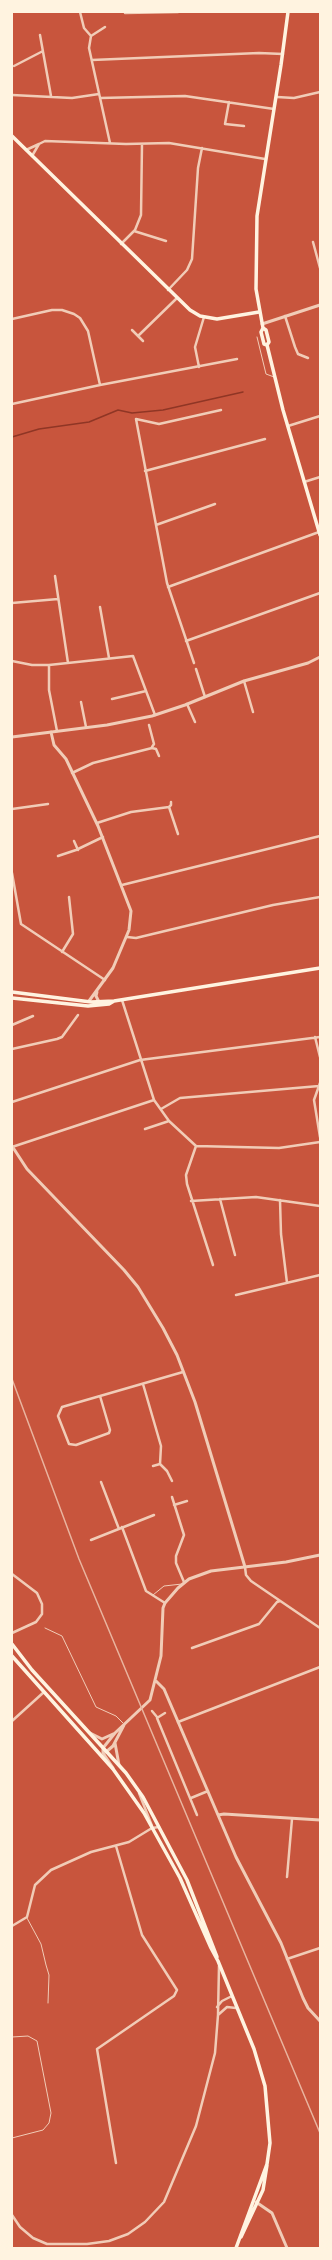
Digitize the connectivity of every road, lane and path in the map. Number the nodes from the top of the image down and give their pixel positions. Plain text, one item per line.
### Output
1 (80, 12) edge
2 (133, 12) edge
3 (178, 12) edge
4 (288, 12) edge
5 (125, 13) edge
6 (105, 27) dead end
7 (40, 35) dead end
8 (91, 36) junction
9 (43, 51) junction
10 (283, 54) junction
11 (92, 60) junction
12 (14, 66) dead end
13 (320, 92) edge
14 (99, 94) junction
15 (12, 95) edge
16 (51, 96) junction
17 (276, 97) junction
18 (100, 98) junction
19 (229, 102) junction
20 (274, 109) junction
21 (244, 126) dead end
22 (12, 136) edge
23 (38, 144) junction
24 (110, 144) junction
25 (142, 144) junction
26 (202, 148) junction
27 (26, 150) junction
28 (32, 156) junction
29 (265, 159) junction
30 (134, 231) junction
31 (166, 241) dead end
32 (313, 242) dead end
33 (121, 244) junction
34 (319, 260) edge
35 (320, 268) edge
36 (168, 290) junction
37 (176, 299) junction
38 (320, 304) edge
39 (259, 312) junction
40 (285, 316) junction
41 (204, 317) junction
42 (12, 319) edge
43 (262, 326) junction
44 (132, 330) dead end
45 (138, 336) junction
46 (257, 337) dead end
47 (143, 341) dead end
48 (308, 358) dead end
49 (237, 359) dead end
50 (199, 367) junction
51 (275, 378) junction
52 (100, 385) junction
53 (12, 404) edge
54 (221, 410) dead end
55 (320, 416) edge
56 (288, 426) junction
57 (266, 438) dead end
58 (145, 471) junction
59 (320, 477) edge
60 (304, 482) junction
61 (215, 504) dead end
62 (320, 517) edge
63 (315, 519) junction
64 (156, 526) junction
65 (320, 533) edge
66 (55, 576) dead end
67 (168, 587) junction
68 (320, 593) edge
69 (58, 599) junction
70 (12, 603) edge
71 (100, 607) dead end
72 (186, 641) junction
73 (320, 657) edge
74 (109, 658) junction
75 (12, 661) edge
76 (68, 663) junction
77 (194, 663) joint
78 (49, 665) junction
79 (196, 669) joint
80 (244, 681) junction
81 (146, 691) junction
82 (205, 697) junction
83 (112, 699) dead end
84 (81, 702) dead end
85 (187, 704) junction
86 (253, 712) dead end
87 (155, 715) junction
88 (194, 722) dead end
89 (149, 725) dead end
90 (86, 727) junction
91 (57, 731) junction
92 (50, 732) junction
93 (12, 737) edge
94 (152, 748) junction
95 (159, 756) dead end
96 (72, 773) junction
97 (170, 802) dead end
98 (48, 804) dead end
99 (169, 807) junction
100 (12, 809) edge
101 (97, 823) junction
102 (178, 834) dead end
103 (320, 836) edge
104 (103, 837) junction
105 (74, 841) dead end
106 (78, 850) junction
107 (58, 856) dead end
108 (12, 873) edge
109 (122, 885) junction
110 (320, 896) edge
111 (69, 897) dead end
112 (127, 937) junction
113 (62, 952) junction
114 (320, 968) edge
115 (105, 980) junction
116 (12, 992) edge
117 (96, 992) junction
118 (12, 998) edge
119 (122, 1000) junction
120 (89, 1001) junction
121 (99, 1004) junction
122 (78, 1015) dead end
123 (33, 1016) dead end
124 (12, 1025) edge
125 (320, 1036) edge
126 (315, 1037) junction
127 (12, 1049) edge
128 (320, 1056) edge
129 (140, 1060) junction
130 (320, 1085) edge
131 (154, 1100) junction
132 (12, 1102) edge
133 (161, 1109) junction
134 (169, 1121) junction
135 (145, 1129) dead end
136 (320, 1137) edge
137 (320, 1142) edge
138 (196, 1146) junction
139 (12, 1147) edge
140 (220, 1199) junction
141 (280, 1200) junction
142 (192, 1201) junction
143 (320, 1206) edge
144 (235, 1255) dead end
145 (213, 1266) dead end
146 (320, 1275) edge
147 (287, 1283) junction
148 (236, 1295) dead end
149 (183, 1372) junction
150 (143, 1384) junction
151 (100, 1396) junction
152 (160, 1464) junction
153 (153, 1466) dead end
154 (172, 1481) dead end
155 (102, 1482) dead end
156 (172, 1497) dead end
157 (187, 1501) dead end
158 (174, 1505) junction
159 (154, 1515) dead end
160 (122, 1527) junction
161 (118, 1529) junction
162 (91, 1540) dead end
163 (320, 1555) edge
164 (245, 1567) junction
165 (12, 1574) edge
166 (183, 1583) junction
167 (153, 1596) junction
168 (280, 1601) junction
169 (165, 1603) junction
170 (45, 1628) dead end
171 (320, 1628) edge
172 (12, 1633) edge
173 (12, 1644) edge
174 (192, 1648) dead end
175 (12, 1656) edge
176 (320, 1667) edge
177 (156, 1681) junction
178 (44, 1692) junction
179 (152, 1711) dead end
180 (165, 1713) dead end
181 (157, 1717) junction
182 (12, 1722) edge
183 (178, 1722) junction
184 (124, 1725) junction
185 (88, 1732) junction
186 (115, 1733) junction
187 (115, 1743) junction
188 (103, 1748) junction
189 (105, 1752) junction
190 (98, 1753) junction
191 (119, 1765) junction
192 (113, 1769) junction
193 (137, 1788) junction
194 (208, 1791) junction
195 (191, 1798) junction
196 (197, 1814) dead end
197 (218, 1815) junction
198 (292, 1819) junction
199 (320, 1820) edge
200 (159, 1827) junction
201 (152, 1828) junction
202 (116, 1846) junction
203 (287, 1877) dead end
204 (27, 1917) junction
205 (12, 1926) edge
206 (320, 1948) edge
207 (287, 1959) junction
208 (218, 1961) junction
209 (233, 1996) junction
210 (48, 2003) dead end
211 (217, 2007) junction
212 (240, 2011) junction
213 (218, 2016) junction
214 (320, 2020) edge
215 (12, 2037) edge
216 (12, 2138) edge
217 (116, 2163) dead end
218 (267, 2164) junction
219 (253, 2201) junction
220 (259, 2203) junction
221 (12, 2215) edge
222 (241, 2238) junction
223 (236, 2248) edge
224 (287, 2248) edge

1 - 8 street
2 - 3 street
2 - 5 street
4 - 10 main road
6 - 8 street
7 - 9 street
8 - 11 street
9 - 12 street
9 - 16 street
10 - 11 street
10 - 17 main road
11 - 14 street
13 - 17 street
14 - 16 street
14 - 18 street
15 - 16 street
17 - 20 main road
18 - 19 street
18 - 24 street
19 - 20 street
19 - 21 street
20 - 29 main road
22 - 27 main road
23 - 24 street
23 - 27 street
23 - 28 street
24 - 25 street
25 - 26 street
25 - 30 street
26 - 29 street
26 - 36 street
27 - 28 main road
28 - 33 main road
29 - 39 main road
30 - 31 street
30 - 33 street
32 - 34 street
33 - 36 main road
34 - 35 street
36 - 37 main road
37 - 41 main road
37 - 45 street
38 - 40 street
39 - 41 main road
39 - 43 main road
40 - 43 street
40 - 48 street
41 - 50 street
42 - 52 street
43 - 51 main road
44 - 45 street
45 - 47 street
46 - 51 lane
49 - 50 street
50 - 52 street
51 - 56 main road
52 - 53 street
54 - 58 street
55 - 56 street
56 - 60 main road
57 - 58 street
58 - 64 street
59 - 60 street
60 - 63 main road
61 - 64 street
62 - 63 street
63 - 65 main road
64 - 67 street
65 - 67 street
66 - 69 street
67 - 72 street
68 - 72 street
69 - 70 street
69 - 76 street
71 - 74 street
72 - 77 street
73 - 80 street
74 - 76 street
74 - 81 street
75 - 78 street
76 - 78 street
77 - 79 lane
78 - 91 street
79 - 82 street
80 - 82 street
80 - 86 street
81 - 83 street
81 - 87 street
82 - 85 street
84 - 90 street
85 - 87 street
85 - 88 street
87 - 90 street
89 - 94 street
90 - 91 street
91 - 92 street
92 - 93 street
92 - 96 street
94 - 95 street
94 - 96 street
96 - 101 street
97 - 99 street
98 - 100 street
99 - 101 street
99 - 102 street
101 - 104 street
103 - 109 street
104 - 106 street
104 - 109 street
105 - 106 street
106 - 107 street
108 - 113 street
109 - 112 street
110 - 112 street
111 - 113 street
112 - 115 street
113 - 115 street
114 - 119 main road
115 - 117 street
116 - 120 main road
117 - 120 street
117 - 121 street
118 - 121 main road
119 - 121 main road
119 - 129 street
120 - 121 main road
122 - 127 street
123 - 124 street
125 - 126 street
126 - 128 street
126 - 129 street
129 - 131 street
129 - 132 street
130 - 133 street
130 - 136 street
131 - 133 street
131 - 139 street
133 - 134 street
134 - 135 street
134 - 138 street
137 - 138 street
138 - 142 street
139 - 149 street
140 - 141 street
140 - 142 street
140 - 144 street
141 - 143 street
141 - 147 street
142 - 145 street
146 - 147 street
147 - 148 street
149 - 150 street
149 - 164 street
150 - 151 street
150 - 152 street
151 - 151 street
152 - 153 street
152 - 154 street
155 - 161 street
156 - 158 street
157 - 158 street
158 - 166 street
159 - 160 street
160 - 161 street
160 - 167 street
161 - 162 street
163 - 164 street
164 - 166 street
164 - 168 street
165 - 172 street
166 - 167 lane
166 - 169 street
167 - 169 street
168 - 171 street
168 - 174 street
169 - 177 street
170 - 184 lane
173 - 185 main road
175 - 178 main road
176 - 183 street
177 - 183 street
177 - 184 street
178 - 182 street
178 - 190 main road
179 - 181 street
180 - 181 street
181 - 195 street
183 - 194 street
184 - 186 street
184 - 187 street
185 - 186 street
185 - 188 main road
186 - 188 street
187 - 189 street
187 - 191 street
188 - 189 main road
189 - 190 street
189 - 191 main road
189 - 192 street
190 - 192 main road
191 - 193 main road
192 - 201 main road
193 - 200 main road
193 - 201 street
194 - 195 street
194 - 197 street
195 - 196 street
197 - 198 street
197 - 207 street
198 - 199 street
198 - 203 street
200 - 201 street
200 - 208 main road
201 - 202 street
201 - 208 main road
202 - 204 street
202 - 217 street
204 - 205 street
204 - 210 lane
206 - 207 street
207 - 214 street
208 - 209 main road
208 - 211 street
209 - 211 street
209 - 212 main road
211 - 213 street
212 - 213 street
212 - 218 main road
213 - 221 street
215 - 216 lane
218 - 219 main road
218 - 220 main road
219 - 220 street
219 - 222 main road
220 - 222 main road
220 - 224 street
222 - 223 main road

